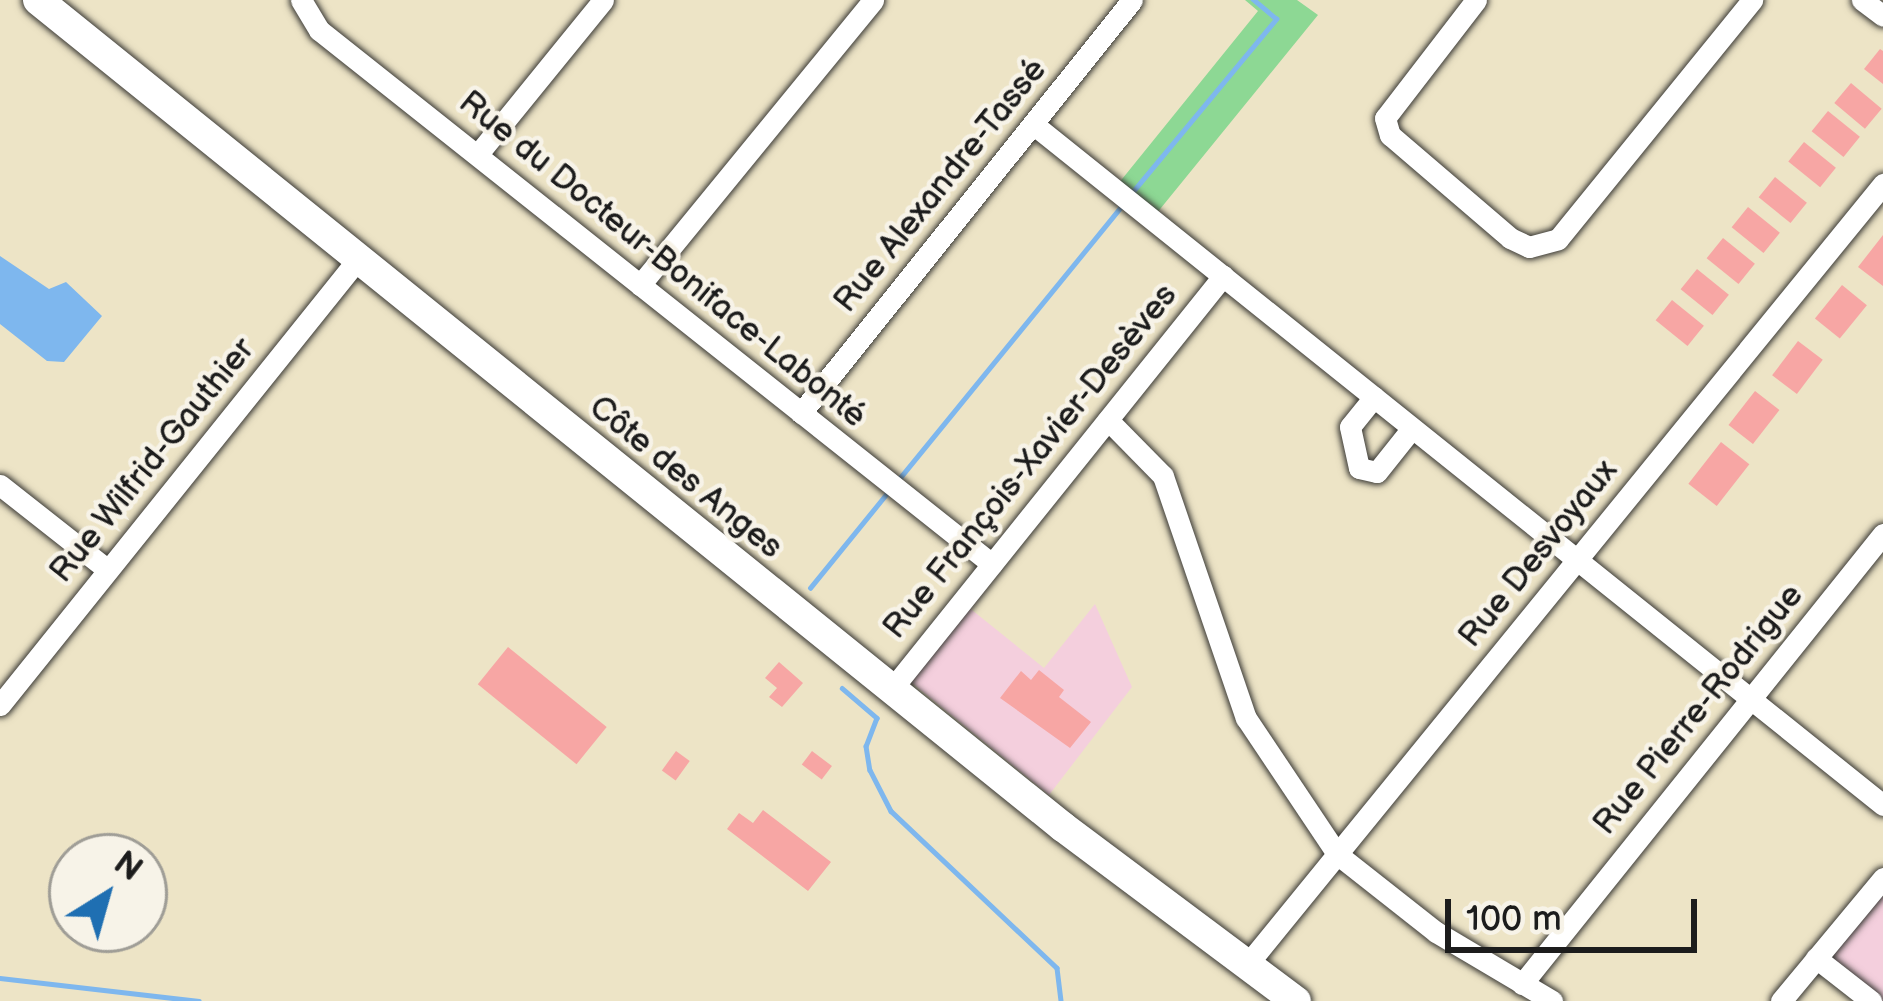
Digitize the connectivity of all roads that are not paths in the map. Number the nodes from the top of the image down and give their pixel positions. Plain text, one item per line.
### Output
1 (38, 0) edge
2 (302, 0) edge
3 (603, 0) edge
4 (873, 0) edge
5 (1132, 0) edge
6 (1476, 0) edge
7 (1752, 0) edge
8 (1862, 0) edge
9 (1883, 16) edge
10 (1033, 124) junction
11 (478, 154) junction
12 (1883, 184) edge
13 (358, 259) junction
14 (1223, 276) junction
15 (640, 285) junction
16 (1374, 397) junction
17 (801, 412) junction
18 (1108, 420) junction
19 (1412, 428) junction
20 (0, 484) edge
21 (1883, 534) edge
22 (1577, 560) junction
23 (992, 564) junction
24 (108, 570) junction
25 (891, 690) junction
26 (1750, 699) junction
27 (0, 705) edge
28 (1883, 805) edge
29 (1337, 854) junction
30 (1883, 878) edge
31 (1816, 958) junction
32 (1246, 966) junction
33 (1522, 984) junction
34 (1296, 1001) edge
35 (1552, 1001) edge
36 (1781, 1001) edge
37 (1871, 1001) edge

1 - 13 street, Côte des Anges
2 - 11 street, Rue du Docteur-Boniface-Labonté
3 - 11 street
4 - 15 street
5 - 10 street, Rue Alexandre-Tassé
6 - 7 street
8 - 9 street
10 - 14 street
10 - 17 street, Rue Alexandre-Tassé
11 - 15 street, Rue du Docteur-Boniface-Labonté
12 - 22 street, Rue Desvoyaux
13 - 24 street, Rue Wilfrid-Gauthier
13 - 25 street, Côte des Anges
14 - 16 street
14 - 18 street, Rue François-Xavier-Desèves
15 - 17 street, Rue du Docteur-Boniface-Labonté
16 - 19 street
16 - 19 street
17 - 23 street, Rue du Docteur-Boniface-Labonté
18 - 23 street, Rue François-Xavier-Desèves
18 - 29 street
19 - 22 street
20 - 24 street
21 - 26 street, Rue Pierre-Rodrigue
22 - 26 street
22 - 29 street, Rue Desvoyaux
23 - 25 street, Rue François-Xavier-Desèves
24 - 27 street, Rue Wilfrid-Gauthier
25 - 32 street, Côte des Anges
26 - 28 street
26 - 33 street, Rue Pierre-Rodrigue
29 - 32 street, Rue Desvoyaux
29 - 33 street
30 - 31 street
31 - 36 street
31 - 37 street
32 - 34 street, Côte des Anges
33 - 35 street

